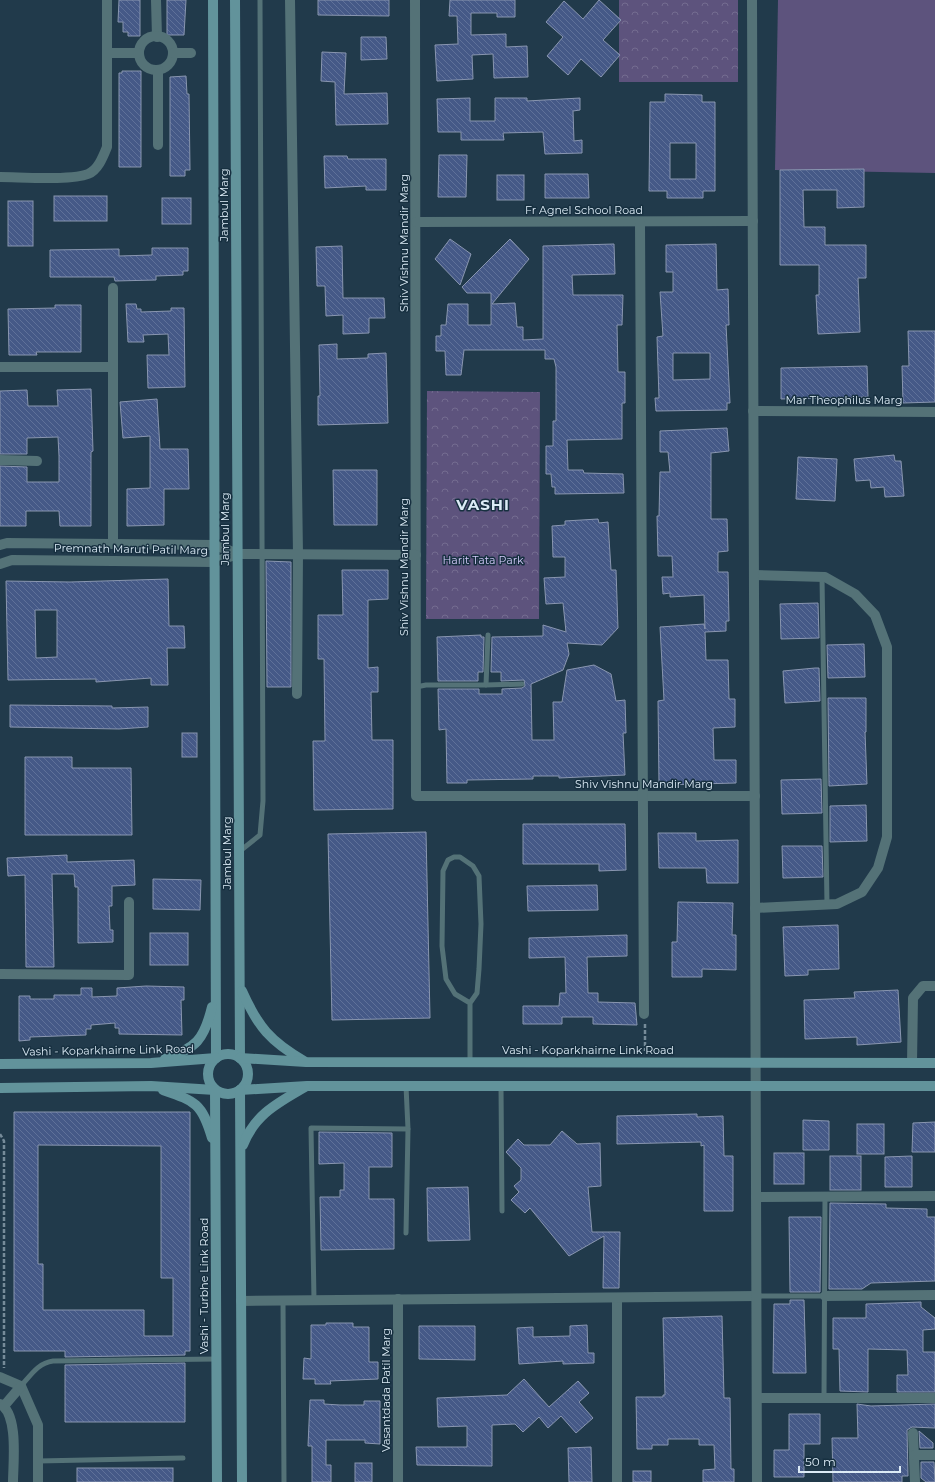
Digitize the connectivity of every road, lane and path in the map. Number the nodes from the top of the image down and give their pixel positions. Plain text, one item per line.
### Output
1 (107, 0) edge
2 (156, 0) edge
3 (213, 0) edge
4 (235, 0) edge
5 (260, 0) edge
6 (290, 0) edge
7 (415, 0) edge
8 (752, 0) edge
9 (157, 36) junction
10 (139, 53) junction
11 (173, 53) junction
12 (190, 53) dead end
13 (107, 54) junction
14 (158, 70) junction
15 (158, 145) dead end
16 (0, 178) edge
17 (753, 221) junction
18 (416, 222) junction
19 (640, 222) junction
20 (113, 288) dead end
21 (0, 367) edge
22 (113, 367) junction
23 (753, 411) junction
24 (935, 412) edge
25 (0, 460) edge
26 (37, 461) dead end
27 (113, 544) junction
28 (0, 545) edge
29 (214, 545) junction
30 (238, 554) junction
31 (262, 554) junction
32 (298, 554) junction
33 (416, 555) junction
34 (214, 562) junction
35 (0, 564) edge
36 (754, 575) junction
37 (822, 577) junction
38 (488, 635) dead end
39 (522, 684) dead end
40 (486, 685) junction
41 (416, 687) junction
42 (297, 694) dead end
43 (644, 796) junction
44 (755, 796) junction
45 (239, 852) junction
46 (130, 902) dead end
47 (827, 905) junction
48 (755, 908) junction
49 (0, 974) edge
50 (935, 986) edge
51 (216, 988) junction
52 (240, 988) junction
53 (470, 1003) junction
54 (644, 1014) joint
55 (216, 1058) junction
56 (240, 1058) junction
57 (306, 1062) junction
58 (470, 1062) junction
59 (645, 1062) junction
60 (756, 1062) junction
61 (912, 1062) junction
62 (935, 1062) edge
63 (151, 1063) junction
64 (0, 1064) edge
65 (151, 1086) junction
66 (307, 1086) junction
67 (406, 1086) junction
68 (501, 1086) junction
69 (756, 1086) junction
70 (935, 1086) edge
71 (0, 1088) edge
72 (215, 1090) junction
73 (240, 1090) junction
74 (408, 1129) junction
75 (0, 1134) edge
76 (216, 1149) junction
77 (241, 1149) junction
78 (825, 1196) junction
79 (935, 1196) edge
80 (756, 1197) junction
81 (502, 1211) dead end
82 (406, 1233) dead end
83 (935, 1295) edge
84 (757, 1296) junction
85 (825, 1296) junction
86 (617, 1298) junction
87 (398, 1299) junction
88 (314, 1300) junction
89 (241, 1301) junction
90 (283, 1301) junction
91 (217, 1359) junction
92 (2, 1378) edge
93 (21, 1386) junction
94 (757, 1398) junction
95 (824, 1398) junction
96 (935, 1398) edge
97 (2, 1405) edge
98 (913, 1433) dead end
99 (914, 1455) junction
100 (935, 1455) edge
101 (183, 1458) dead end
102 (38, 1461) junction
103 (13, 1482) edge
104 (38, 1482) edge
105 (217, 1482) edge
106 (242, 1482) edge
107 (284, 1482) edge
108 (398, 1482) edge
109 (617, 1482) edge
110 (758, 1482) edge
111 (915, 1482) edge

1 - 13 street
2 - 9 street
3 - 29 main road, Jambul Marg
4 - 30 main road, Jambul Marg
5 - 31 lane
6 - 32 street
7 - 18 street, Shiv Vishnu Mandir Marg
8 - 17 street
9 - 10 street
9 - 11 street
10 - 13 street
10 - 14 street
11 - 12 street
11 - 14 street
13 - 16 street
14 - 15 street
17 - 19 street, Fr Agnel School Road
17 - 23 street
18 - 19 street, Fr Agnel School Road
18 - 33 street, Shiv Vishnu Mandir Marg
19 - 43 street
20 - 22 street
21 - 22 street
22 - 27 street
23 - 24 street, Mar Theophilus Marg
23 - 36 street
25 - 26 street
27 - 28 street, Premnath Maruti Patil Marg
27 - 29 street, Premnath Maruti Patil Marg
29 - 30 street, Premnath Maruti Patil Marg
29 - 34 main road, Jambul Marg
30 - 31 street
30 - 34 street, Premnath Maruti Patil Marg
30 - 45 main road, Jambul Marg
31 - 32 street
31 - 45 lane
32 - 33 street
32 - 42 street
33 - 41 street, Shiv Vishnu Mandir Marg
34 - 35 street, Premnath Maruti Patil Marg
34 - 51 main road, Jambul Marg
36 - 37 street
36 - 44 street
37 - 47 lane
37 - 47 street
38 - 40 lane
39 - 40 lane
40 - 41 lane
41 - 43 street, Shiv Vishnu Mandir Marg
43 - 44 street, Shiv Vishnu Mandir Marg
43 - 54 street
44 - 48 street
45 - 52 main road, Jambul Marg
46 - 49 street
47 - 48 street
48 - 60 street
50 - 61 street
51 - 55 main road, Jambul Marg
51 - 63 main road
52 - 56 main road, Jambul Marg
52 - 57 main road
53 - 53 lane
53 - 58 lane
54 - 59 path
55 - 56 main road
55 - 63 main road, Vashi - Koparkhairne Link Road
55 - 72 main road
56 - 57 main road, Vashi - Koparkhairne Link Road
56 - 73 main road
57 - 58 main road, Vashi - Koparkhairne Link Road
58 - 59 main road, Vashi - Koparkhairne Link Road
59 - 60 main road, Vashi - Koparkhairne Link Road
60 - 61 main road, Vashi - Koparkhairne Link Road
60 - 69 street
61 - 62 main road, Vashi - Koparkhairne Link Road
63 - 64 main road, Vashi - Koparkhairne Link Road
65 - 71 main road
65 - 72 main road
65 - 76 main road
66 - 67 main road
66 - 73 main road
66 - 77 main road
67 - 68 main road
67 - 74 lane
68 - 69 main road
68 - 81 lane
69 - 70 main road
69 - 80 street
72 - 73 main road
72 - 76 main road, Vashi - Turbhe Link Road
73 - 77 main road
74 - 82 lane
74 - 88 lane
75 - 92 path
76 - 91 main road, Vashi - Turbhe Link Road
77 - 89 main road
78 - 79 street
78 - 80 street
78 - 85 lane
80 - 84 street
83 - 85 street
84 - 85 lane
84 - 86 street
84 - 94 street
85 - 95 lane
86 - 87 street
86 - 109 street
87 - 88 street
87 - 108 street, Vasantdada Patil Marg
88 - 90 street
89 - 90 street
89 - 106 main road
90 - 107 lane
91 - 93 lane
91 - 105 main road, Vashi - Turbhe Link Road
92 - 93 street
93 - 97 street
93 - 102 street
94 - 95 street
94 - 110 street
95 - 96 street
97 - 103 street
98 - 99 street
99 - 100 street
99 - 111 street
101 - 102 lane
102 - 104 street

